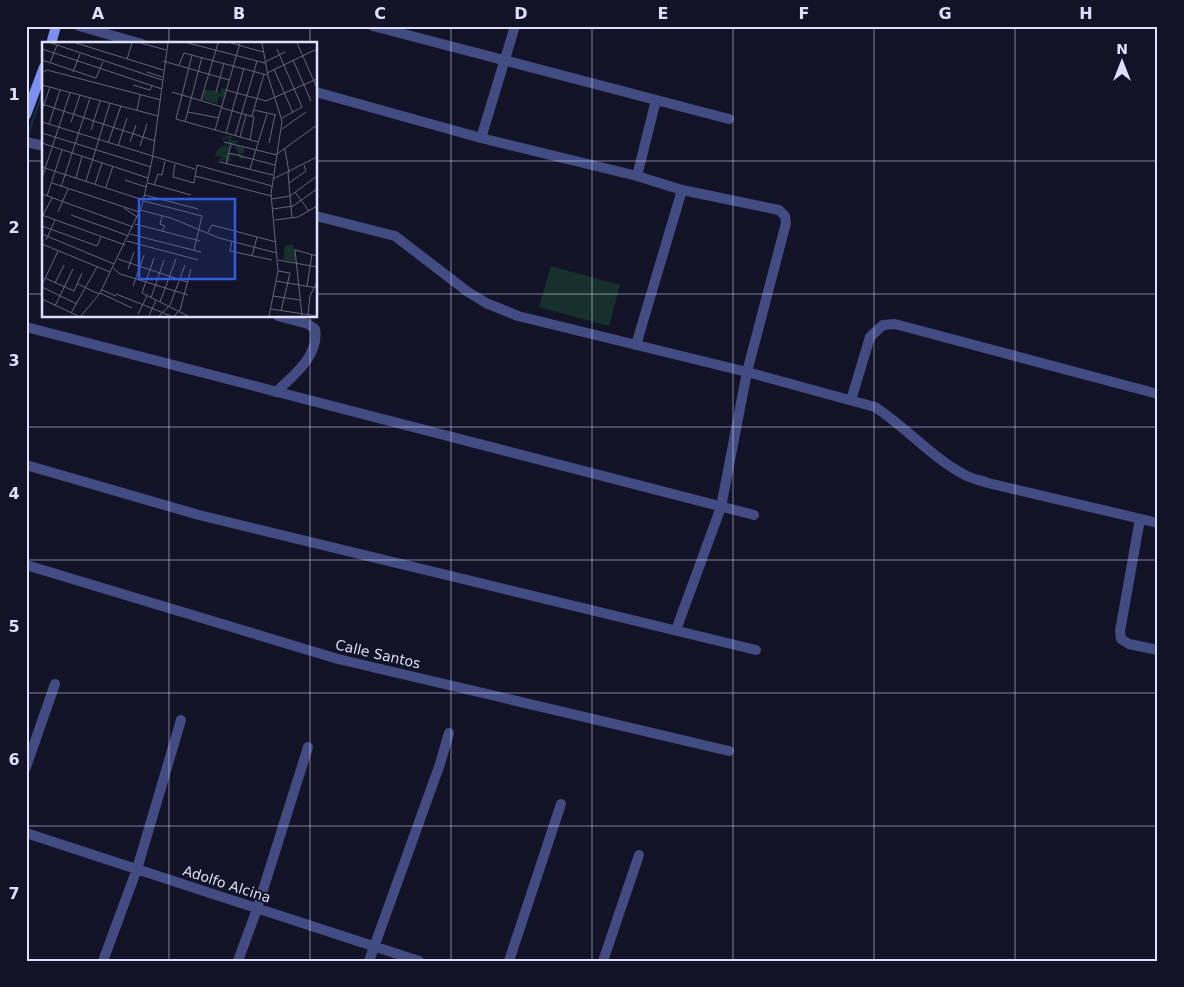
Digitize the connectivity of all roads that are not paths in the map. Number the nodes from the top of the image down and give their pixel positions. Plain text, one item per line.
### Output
1 (56, 26) edge
2 (79, 26) edge
3 (374, 26) edge
4 (515, 26) edge
5 (52, 42) edge
6 (135, 42) edge
7 (504, 61) junction
8 (42, 71) edge
9 (318, 93) edge
10 (656, 100) junction
11 (26, 115) edge
12 (729, 119) dead end
13 (481, 138) junction
14 (26, 142) edge
15 (42, 146) edge
16 (637, 176) junction
17 (682, 190) junction
18 (318, 217) edge
19 (286, 318) edge
20 (26, 327) edge
21 (636, 345) junction
22 (747, 372) junction
23 (276, 392) junction
24 (1158, 394) edge
25 (851, 400) junction
26 (26, 465) edge
27 (721, 507) junction
28 (754, 515) dead end
29 (1140, 519) junction
30 (1158, 523) edge
31 (26, 565) edge
32 (676, 630) junction
33 (756, 650) dead end
34 (1158, 650) edge
35 (56, 684) dead end
36 (181, 720) dead end
37 (449, 732) dead end
38 (308, 747) dead end
39 (729, 751) dead end
40 (26, 767) edge
41 (561, 804) dead end
42 (26, 834) edge
43 (639, 855) dead end
44 (137, 869) junction
45 (257, 909) junction
46 (375, 946) junction
47 (103, 961) edge
48 (238, 961) edge
49 (369, 961) edge
50 (419, 961) edge
51 (509, 961) edge
52 (603, 961) edge

1 - 5 main road
2 - 6 street
3 - 7 street
4 - 7 street
7 - 10 street
7 - 13 street
8 - 11 main road
9 - 13 street
10 - 12 street
10 - 16 street
13 - 16 street
14 - 15 street
16 - 17 street
17 - 21 street
17 - 22 street
18 - 21 street
19 - 23 street
20 - 23 street
21 - 22 street
22 - 25 street
22 - 27 street
23 - 27 street
24 - 25 street
25 - 29 street
26 - 32 street
27 - 28 street
27 - 32 street
29 - 30 street
29 - 34 street
31 - 39 street, Calle Santos
32 - 33 street
35 - 40 street
36 - 44 street
37 - 46 street
38 - 45 street
41 - 51 street
42 - 44 street, Adolfo Alcina
43 - 52 street
44 - 45 street, Adolfo Alcina
44 - 47 street
45 - 46 street, Adolfo Alcina
45 - 48 street
46 - 49 street
46 - 50 street, Adolfo Alcina

